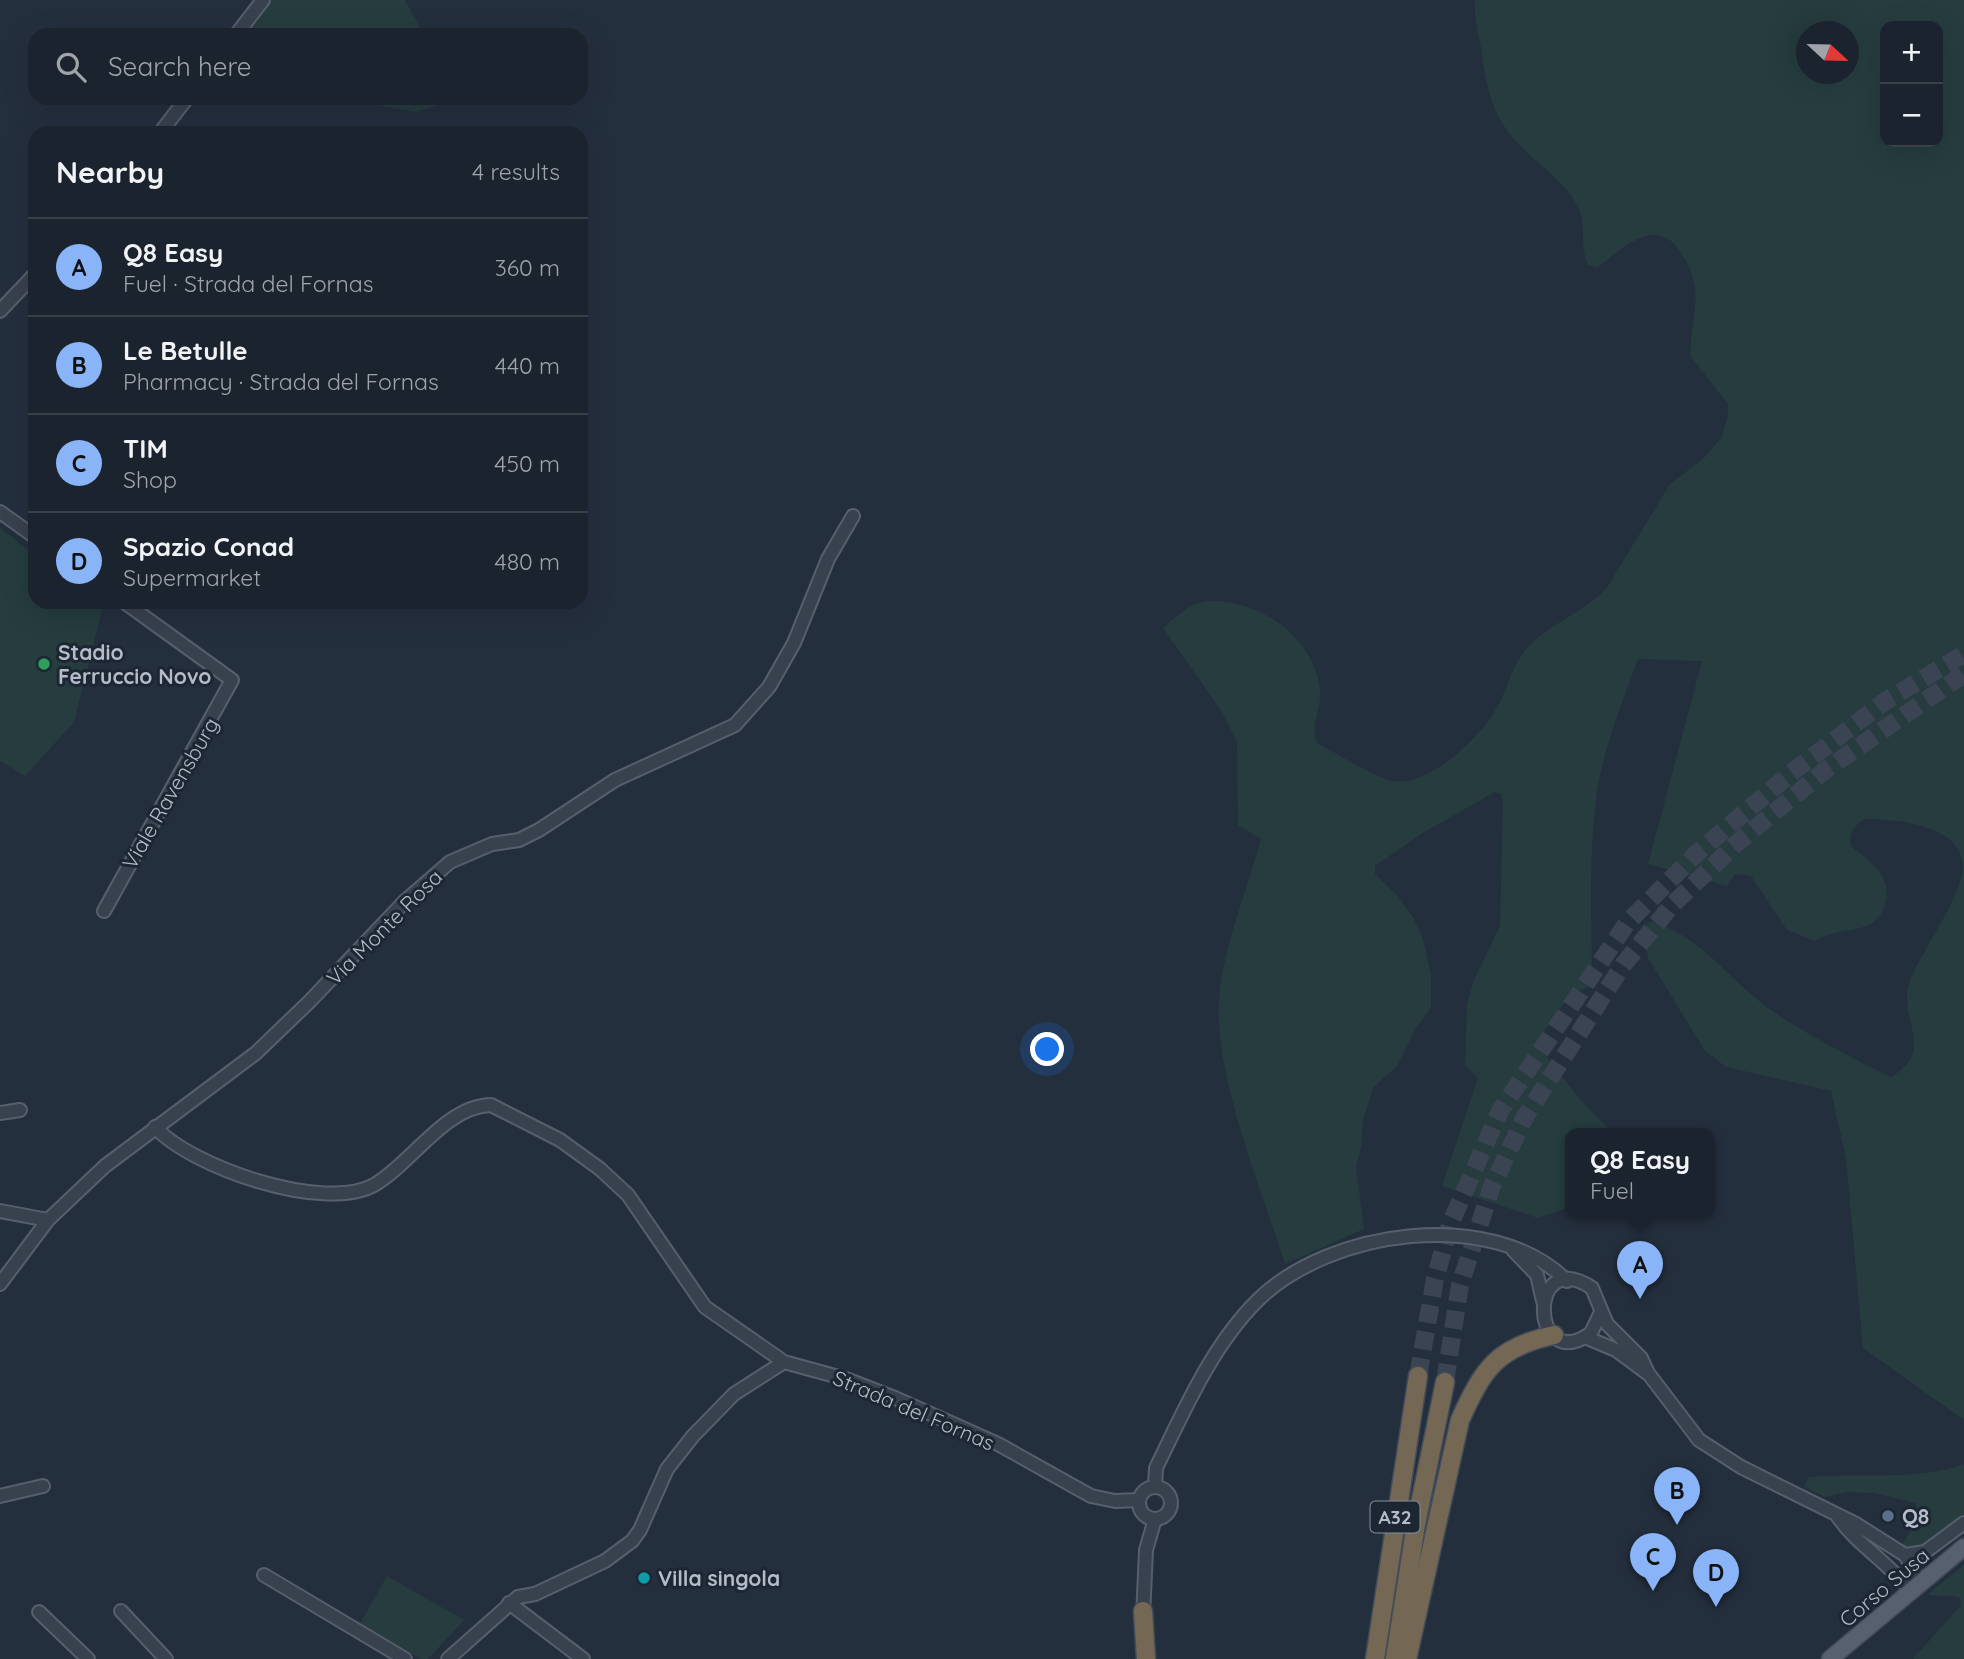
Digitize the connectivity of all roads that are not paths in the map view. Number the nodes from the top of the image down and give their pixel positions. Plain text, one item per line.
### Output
1 (258, 2) edge
2 (241, 28) edge
3 (182, 105) edge
4 (165, 126) edge
5 (28, 282) edge
6 (0, 312) edge
7 (0, 512) edge
8 (853, 516) dead end
9 (28, 532) edge
10 (134, 609) edge
11 (104, 911) dead end
12 (20, 1111) dead end
13 (0, 1113) edge
14 (155, 1127) junction
15 (0, 1211) edge
16 (48, 1220) junction
17 (1513, 1250) junction
18 (1567, 1280) junction
19 (0, 1284) edge
20 (1543, 1301) junction
21 (1601, 1312) junction
22 (1554, 1335) junction
23 (1585, 1337) junction
24 (784, 1362) junction
25 (1648, 1373) junction
26 (1418, 1376) tunnel mouth
27 (1444, 1381) tunnel mouth
28 (43, 1486) dead end
29 (1155, 1486) junction
30 (0, 1496) edge
31 (1139, 1500) junction
32 (1397, 1500) junction
33 (1838, 1517) junction
34 (1155, 1519) junction
35 (1964, 1523) edge
36 (1964, 1547) edge
37 (1905, 1555) junction
38 (264, 1575) dead end
39 (1911, 1592) junction
40 (509, 1603) junction
41 (121, 1611) dead end
42 (1143, 1611) junction
43 (39, 1612) dead end
44 (88, 1659) edge
45 (166, 1659) edge
46 (405, 1659) edge
47 (448, 1659) edge
48 (583, 1659) edge
49 (1140, 1659) edge
50 (1146, 1659) edge
51 (1364, 1659) edge
52 (1375, 1659) edge
53 (1395, 1659) edge
54 (1407, 1659) edge
55 (1830, 1659) edge

1 - 2 street
3 - 4 street
5 - 6 street
7 - 9 street
8 - 14 street, Via Monte Rosa
10 - 11 street, Viale Ravensburg
12 - 13 street
14 - 16 street, Via Monte Rosa
14 - 24 street, Strada del Fornas
15 - 16 street
16 - 19 street, Via Monte Rosa
17 - 18 street
17 - 20 street
17 - 29 street
18 - 20 street
18 - 21 street
20 - 22 street
21 - 23 street
21 - 25 street
22 - 23 street
22 - 54 highway
23 - 25 street
24 - 31 street, Strada del Fornas
24 - 40 street
25 - 33 street
26 - 32 highway, A32
27 - 53 highway, A32
28 - 30 street
29 - 31 street
29 - 34 street
31 - 34 street
32 - 51 highway
32 - 52 highway, A32
33 - 37 street
33 - 39 street
34 - 42 street
35 - 37 street
36 - 39 main road, Corso Susa
37 - 39 street
38 - 46 street
39 - 55 main road, Corso Susa
40 - 47 street
40 - 48 street
41 - 45 street
42 - 49 street
42 - 50 highway
43 - 44 street

